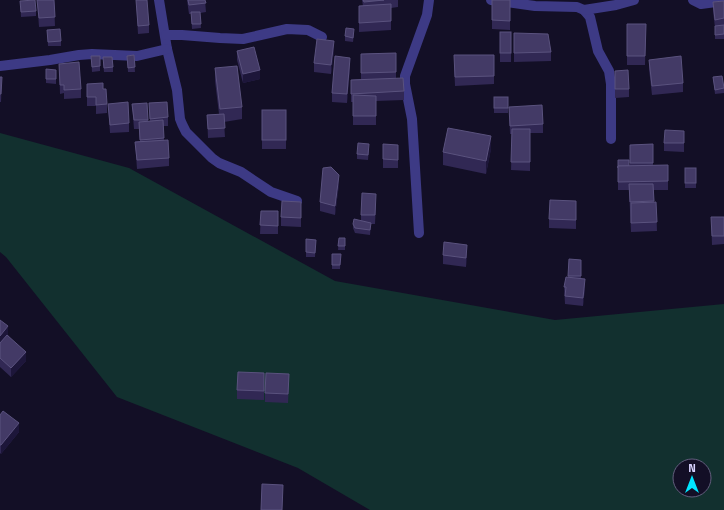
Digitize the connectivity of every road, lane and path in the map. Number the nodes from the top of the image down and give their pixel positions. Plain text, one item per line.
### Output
1 (159, 0) edge
2 (429, 0) edge
3 (491, 0) edge
4 (634, 0) edge
5 (693, 0) edge
6 (724, 1) edge
7 (584, 10) junction
8 (166, 35) junction
9 (322, 37) dead end
10 (167, 49) junction
11 (0, 66) edge
12 (611, 139) dead end
13 (297, 201) edge
14 (419, 233) dead end

1 - 8 street
2 - 14 street
3 - 7 street
4 - 7 street
5 - 6 street
7 - 12 street
8 - 9 street
8 - 10 street
10 - 11 street
10 - 13 street

